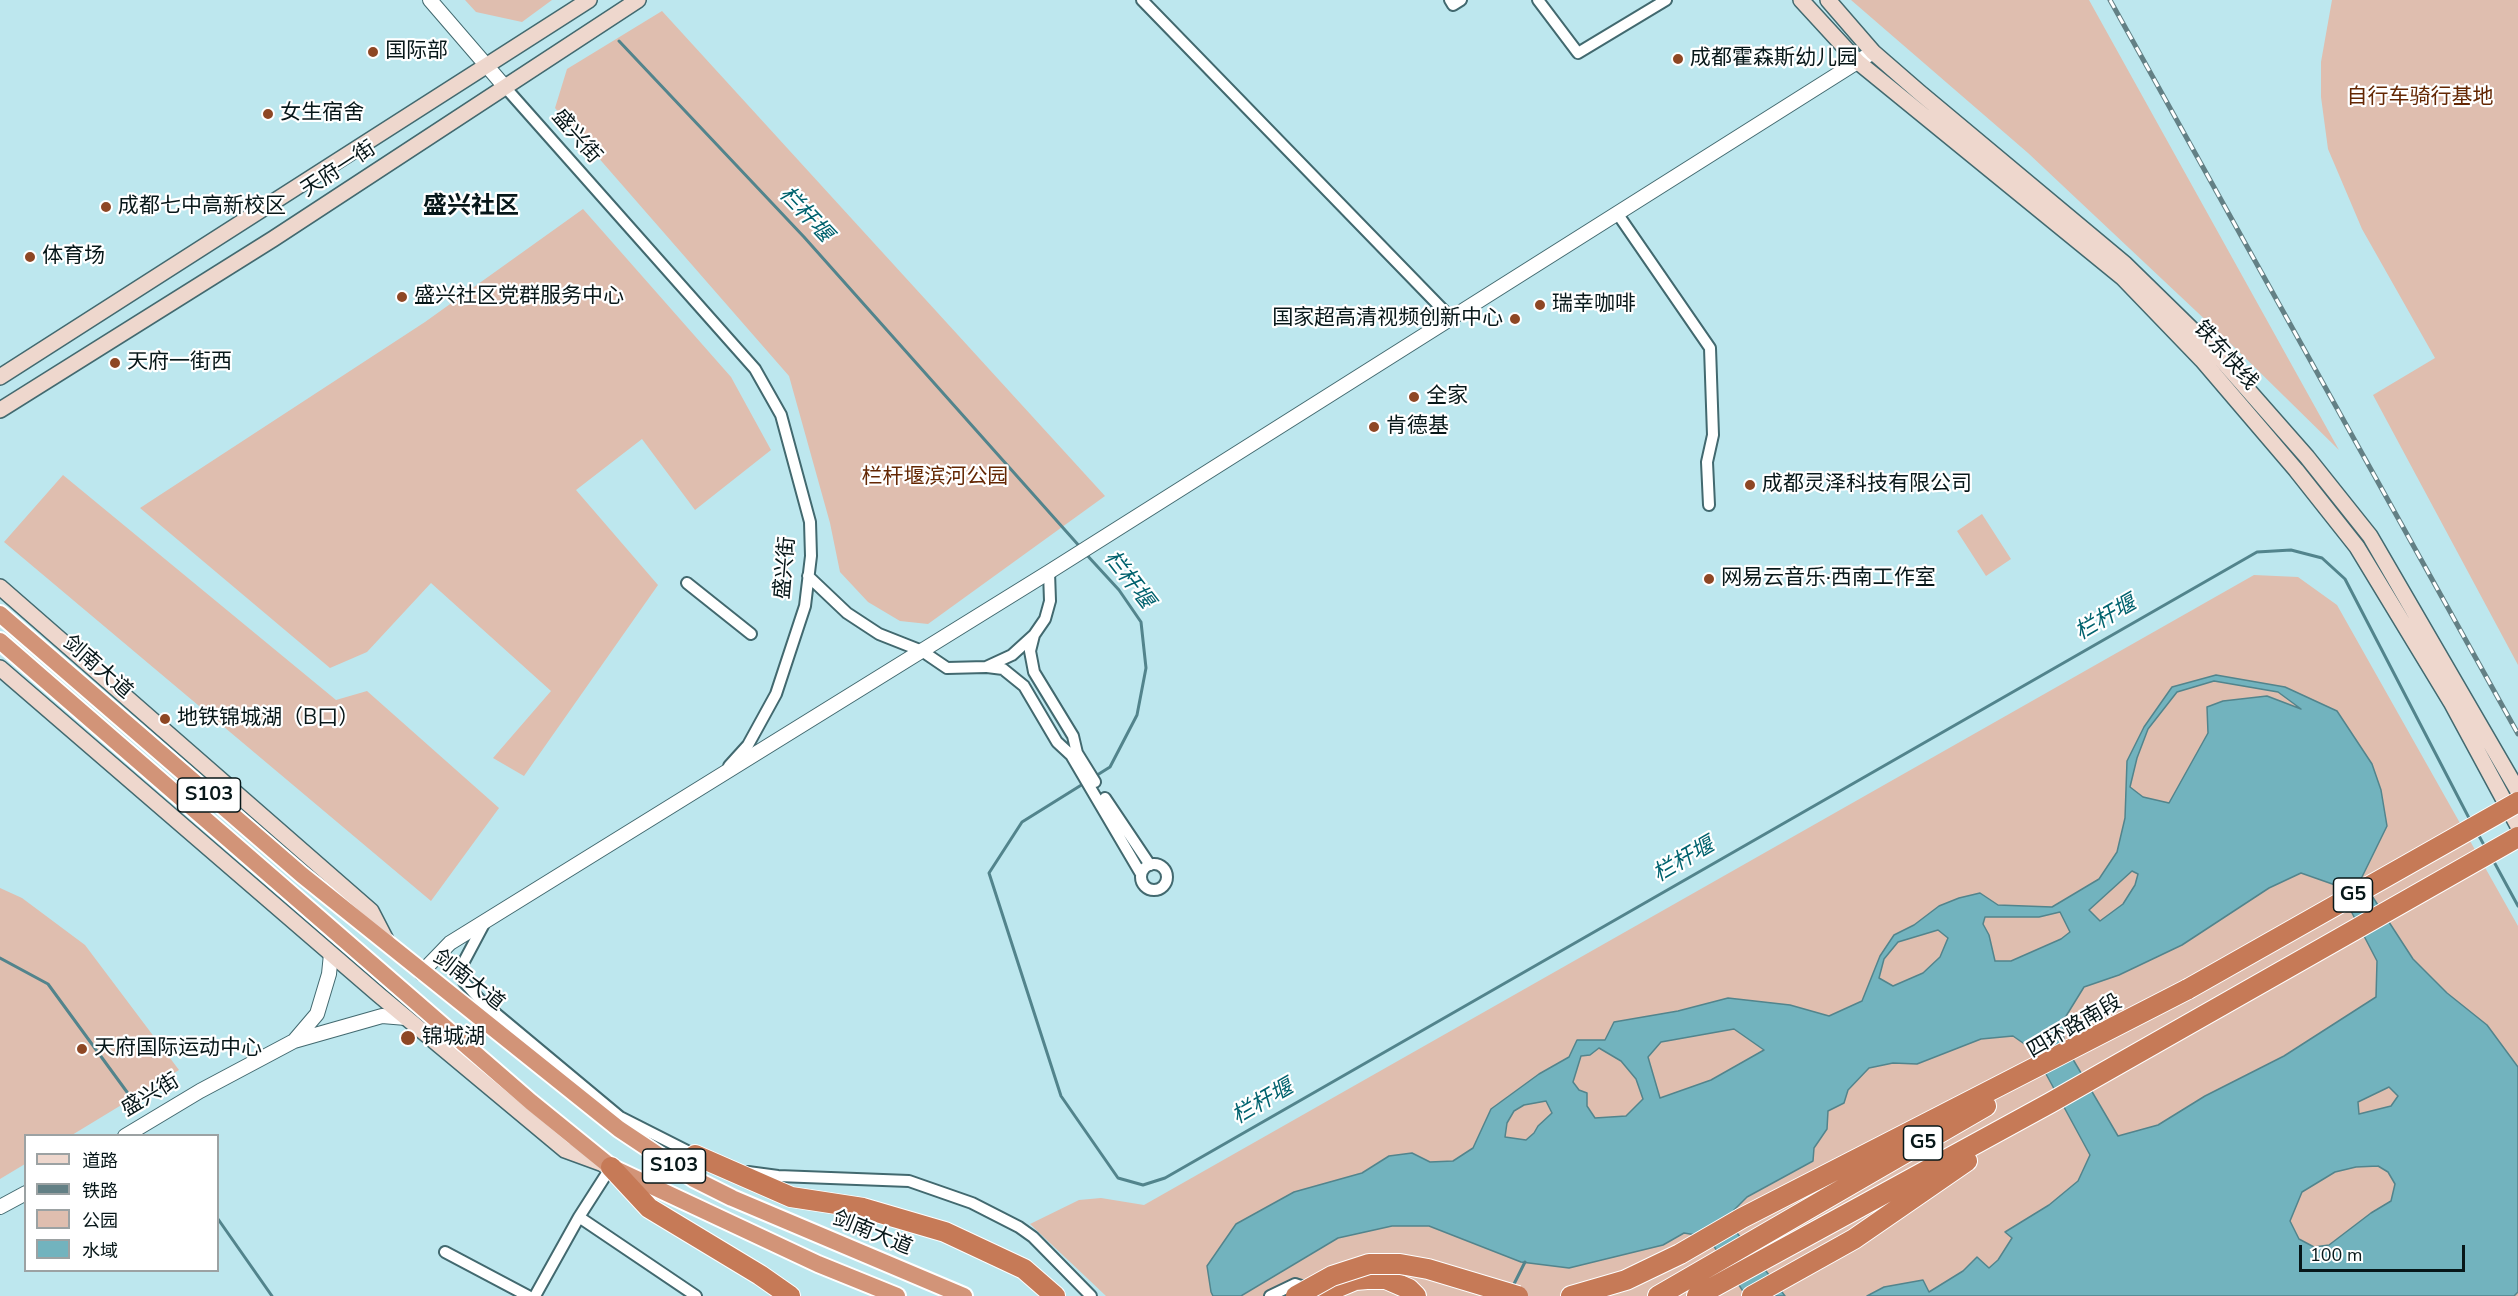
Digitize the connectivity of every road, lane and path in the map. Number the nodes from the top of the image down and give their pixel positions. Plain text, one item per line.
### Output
1 (430, 0) edge
2 (589, 0) edge
3 (638, 0) edge
4 (1142, 0) edge
5 (1450, 0) edge
6 (1461, 0) edge
7 (1538, 0) edge
8 (1666, 0) edge
9 (1801, 0) edge
10 (1828, 0) edge
11 (1874, 52) junction
12 (1858, 62) junction
13 (489, 66) junction
14 (505, 87) junction
15 (1617, 213) junction
16 (1451, 318) junction
17 (0, 377) edge
18 (0, 410) edge
19 (1709, 505) dead end
20 (1049, 572) junction
21 (808, 576) junction
22 (687, 583) dead end
23 (0, 587) edge
24 (0, 614) edge
25 (751, 634) dead end
26 (1034, 635) junction
27 (0, 641) edge
28 (922, 651) junction
29 (986, 667) junction
30 (0, 668) edge
31 (1078, 761) junction
32 (713, 780) junction
33 (2518, 791) edge
34 (2518, 802) edge
35 (1107, 807) junction
36 (2518, 826) edge
37 (2518, 837) edge
38 (1150, 864) junction
39 (1141, 873) junction
40 (485, 922) junction
41 (387, 942) junction
42 (332, 954) junction
43 (421, 973) junction
44 (2188, 989) junction
45 (406, 1018) junction
46 (294, 1041) junction
47 (2050, 1103) junction
48 (128, 1134) edge
49 (695, 1155) junction
50 (611, 1167) junction
51 (24, 1193) edge
52 (0, 1207) edge
53 (579, 1217) junction
54 (445, 1252) dead end
55 (1680, 1254) junction
56 (528, 1296) edge
57 (535, 1296) edge
58 (696, 1296) edge
59 (790, 1296) edge
60 (897, 1296) edge
61 (964, 1296) edge
62 (1055, 1296) edge
63 (1091, 1296) edge
64 (1270, 1296) edge
65 (1296, 1296) edge
66 (1307, 1296) edge
67 (1317, 1296) edge
68 (1416, 1296) edge
69 (1518, 1296) edge
70 (1571, 1296) edge
71 (1610, 1296) edge
72 (1658, 1296) edge
73 (1697, 1296) edge
74 (1752, 1296) edge

1 - 13 street
2 - 13 main road, 天府一街
3 - 14 main road, 天府一街
4 - 16 street
5 - 6 street
7 - 8 street
9 - 12 main road, 铁东快线
10 - 11 main road, 铁东快线
11 - 12 street
11 - 33 main road, 铁东快线
12 - 15 street
12 - 36 main road, 铁东快线
13 - 14 street
13 - 17 main road, 天府一街
14 - 18 main road, 天府一街
14 - 21 street, 盛兴街
15 - 16 street
15 - 19 street
16 - 20 street
20 - 26 street
20 - 28 street
21 - 28 street
21 - 32 street, 盛兴街
22 - 25 street
23 - 41 main road
24 - 41 highway, 剑南大道 / S103
26 - 29 street
26 - 31 street
27 - 50 highway, 剑南大道 / S103
28 - 29 street
28 - 32 street
29 - 31 street
30 - 42 main road
31 - 35 street
32 - 40 street, 盛兴街
34 - 44 highway, 四环路南段 / G5, bridge
35 - 38 street
35 - 39 street
37 - 47 highway, G5
38 - 39 street
38 - 39 street
40 - 43 street, 盛兴街
40 - 49 street
41 - 43 highway, 剑南大道 / S103
42 - 45 main road
42 - 46 street
43 - 61 highway, 剑南大道 / S103
44 - 55 highway
44 - 72 highway, 四环路南段 / G5
45 - 46 street
45 - 50 main road
46 - 48 street, 盛兴街
47 - 73 highway, G5
47 - 74 highway
49 - 62 highway
49 - 63 street
50 - 53 street
50 - 59 highway
50 - 60 highway, 剑南大道 / S103
51 - 52 street
53 - 57 street
53 - 58 street
54 - 56 street
55 - 70 highway
55 - 71 highway
64 - 66 street
65 - 69 highway, bridge
67 - 68 highway

